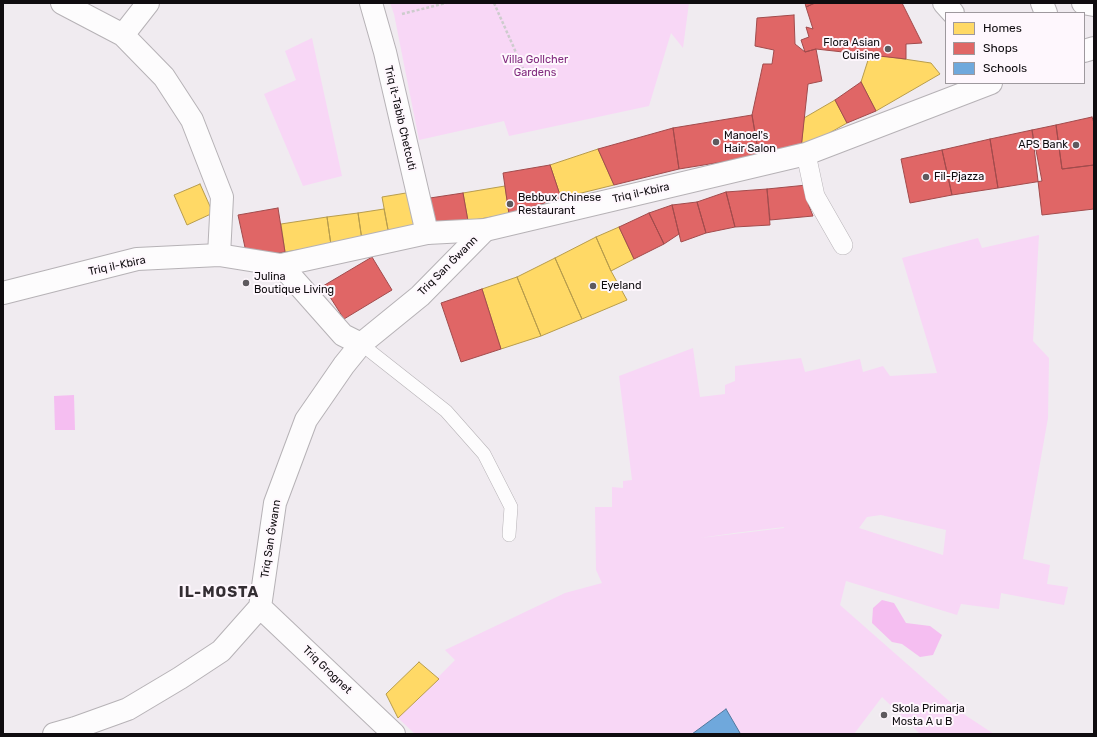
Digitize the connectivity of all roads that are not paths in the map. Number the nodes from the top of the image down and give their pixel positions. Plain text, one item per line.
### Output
1 (62, 3) edge
2 (148, 3) edge
3 (371, 3) edge
4 (944, 3) edge
5 (1083, 3) edge
6 (1094, 5) edge
7 (952, 12) edge
8 (123, 35) junction
9 (988, 84) edge
10 (806, 154) junction
11 (484, 230) junction
12 (427, 233) junction
13 (843, 245) dead end
14 (219, 255) junction
15 (281, 265) junction
16 (3, 293) edge
17 (361, 344) junction
18 (509, 535) dead end
19 (260, 607) junction
20 (54, 734) edge
21 (394, 734) edge

1 - 8 street
2 - 8 street
3 - 12 street, Triq it-Tabib Chetcuti
4 - 7 street
5 - 6 street
8 - 14 street
9 - 10 street, Triq il-Kbira
10 - 11 street, Triq il-Kbira
10 - 13 street
11 - 12 street, Triq il-Kbira
11 - 17 street, Triq San Ġwann
12 - 15 street, Triq il-Kbira
14 - 15 street, Triq il-Kbira
14 - 16 street, Triq il-Kbira
15 - 17 street
17 - 18 lane
17 - 19 street, Triq San Ġwann
19 - 20 street
19 - 21 street, Triq Grognet

